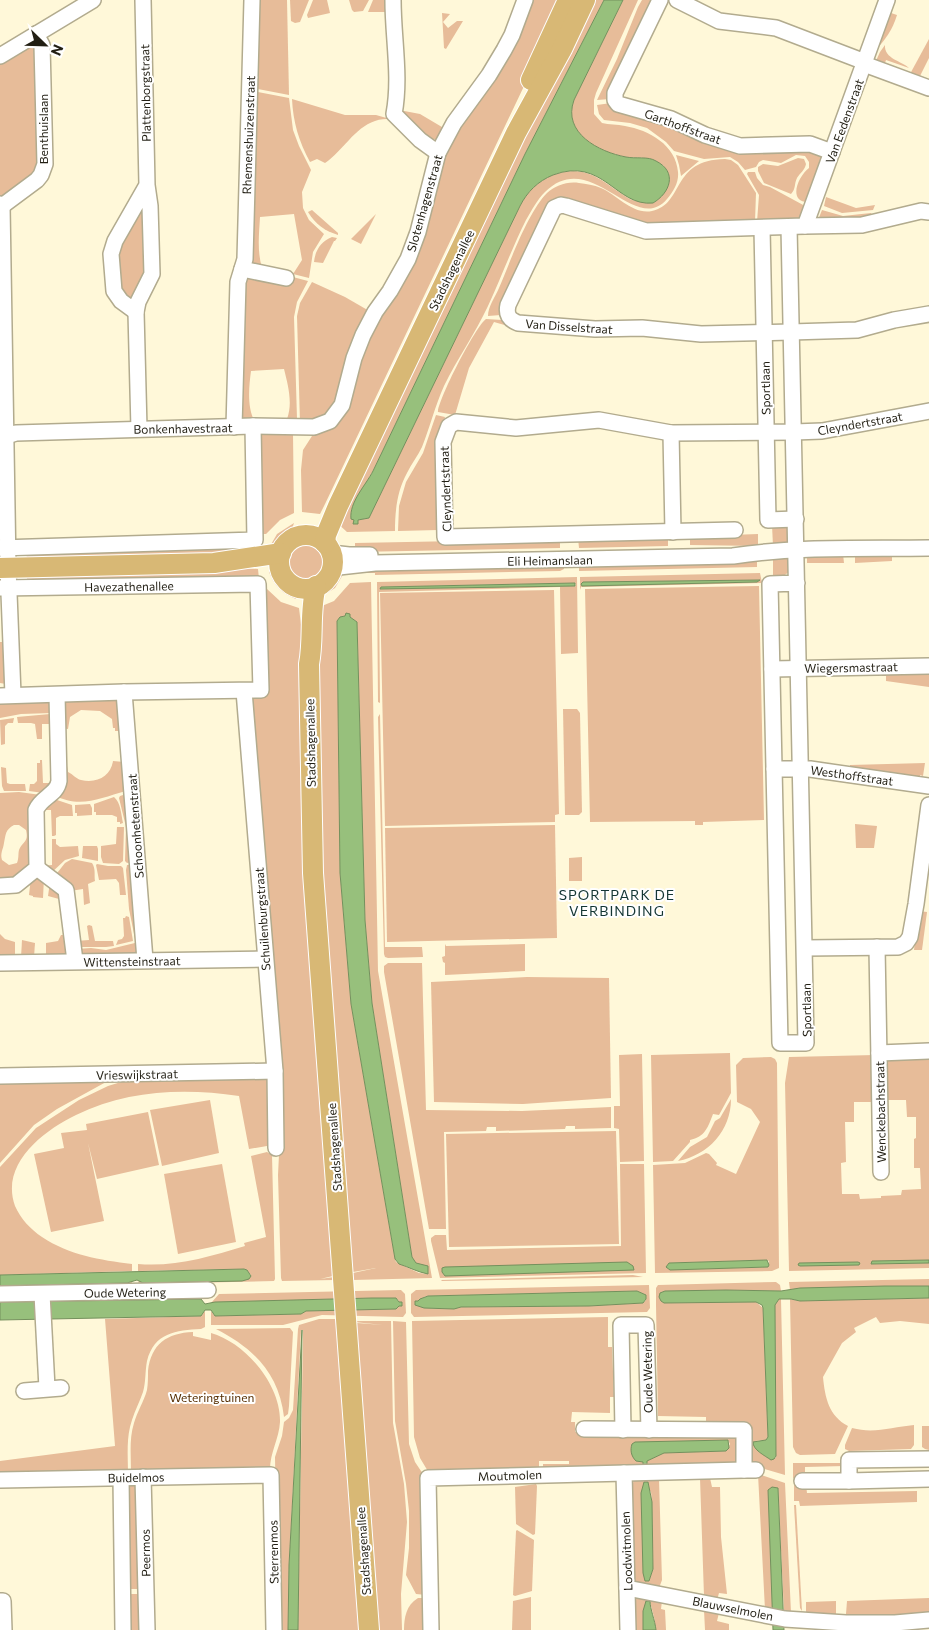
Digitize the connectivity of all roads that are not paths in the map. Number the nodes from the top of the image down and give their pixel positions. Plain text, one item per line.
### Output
1 (93, 0) edge
2 (143, 0) edge
3 (252, 0) edge
4 (393, 0) edge
5 (525, 0) edge
6 (568, 0) edge
7 (584, 0) edge
8 (660, 0) edge
9 (676, 0) edge
10 (888, 0) edge
11 (36, 34) junction
12 (0, 56) edge
13 (864, 63) junction
14 (929, 88) edge
15 (832, 152) junction
16 (438, 153) junction
17 (147, 185) junction
18 (1, 205) edge
19 (929, 212) edge
20 (805, 226) junction
21 (789, 227) junction
22 (762, 228) junction
23 (242, 269) junction
24 (286, 278) dead end
25 (136, 312) junction
26 (929, 314) edge
27 (792, 332) junction
28 (764, 333) junction
29 (929, 411) edge
30 (253, 426) junction
31 (234, 427) junction
32 (139, 429) junction
33 (794, 432) junction
34 (671, 433) junction
35 (766, 433) junction
36 (3, 437) edge
37 (796, 519) junction
38 (735, 530) dead end
39 (673, 532) junction
40 (567, 534) junction
41 (4, 548) edge
42 (929, 548) edge
43 (325, 550) junction
44 (796, 550) junction
45 (567, 555) junction
46 (281, 562) junction
47 (4, 578) edge
48 (797, 583) junction
49 (307, 587) junction
50 (929, 666) edge
51 (798, 668) junction
52 (772, 669) junction
53 (244, 691) junction
54 (124, 692) junction
55 (57, 695) junction
56 (7, 696) edge
57 (800, 768) junction
58 (774, 769) junction
59 (929, 786) edge
60 (929, 805) edge
61 (776, 836) junction
62 (802, 836) junction
63 (37, 868) junction
64 (0, 886) edge
65 (923, 905) edge
66 (804, 908) junction
67 (778, 909) junction
68 (877, 947) junction
69 (805, 948) junction
70 (265, 959) junction
71 (145, 960) junction
72 (76, 961) junction
73 (0, 964) edge
74 (929, 1051) edge
75 (879, 1053) junction
76 (275, 1071) junction
77 (0, 1076) edge
78 (276, 1148) dead end
79 (881, 1172) dead end
80 (208, 1290) dead end
81 (0, 1294) edge
82 (42, 1298) junction
83 (24, 1391) dead end
84 (584, 1429) dead end
85 (623, 1430) junction
86 (649, 1430) junction
87 (929, 1459) edge
88 (750, 1470) joint
89 (624, 1473) junction
90 (271, 1475) joint
91 (143, 1477) junction
92 (121, 1478) junction
93 (929, 1479) edge
94 (0, 1480) edge
95 (802, 1481) dead end
96 (849, 1481) junction
97 (627, 1588) junction
98 (0, 1601) edge
99 (929, 1620) edge
100 (4, 1630) edge
101 (123, 1630) edge
102 (147, 1630) edge
103 (274, 1630) edge
104 (369, 1630) edge
105 (431, 1630) edge
106 (628, 1630) edge

1 - 11 street
2 - 17 street, Plattenborgstraat
3 - 23 street, Rhemenshuizenstraat
4 - 16 street
5 - 16 street, Slotenhagenstraat
6 - 43 main road, Stadshagenallee
7 - 43 main road, Stadshagenallee
8 - 15 street, Garthoffstraat
9 - 13 street
10 - 13 street, Van Eedenstraat
11 - 12 street
11 - 18 street, Benthuislaan
13 - 14 street
13 - 15 street, Van Eedenstraat
15 - 20 street, Van Eedenstraat
16 - 30 street, Slotenhagenstraat
17 - 25 street, Plattenborgstraat
17 - 25 street
18 - 36 street, Benthuislaan
19 - 20 street
20 - 21 street
21 - 22 street, Van Disselstraat
21 - 27 street, Sportlaan
22 - 28 street, Sportlaan
22 - 28 street, Van Disselstraat
23 - 24 street
23 - 31 street, Rhemenshuizenstraat
25 - 32 street, Plattenborgstraat
26 - 27 street, Van Disselstraat
27 - 28 street, Van Disselstraat
27 - 33 street, Sportlaan
28 - 35 street, Sportlaan
29 - 33 street, Cleyndertstraat
30 - 31 street, Bonkenhavestraat
30 - 41 street
31 - 32 street, Bonkenhavestraat
32 - 36 street, Bonkenhavestraat
33 - 35 street, Cleyndertstraat
33 - 37 street, Sportlaan
34 - 35 street, Cleyndertstraat
34 - 39 street
34 - 40 street, Cleyndertstraat
35 - 37 street, Sportlaan
36 - 41 street, Benthuislaan
37 - 44 street, Sportlaan
38 - 39 street, Cleyndertstraat
39 - 40 street, Cleyndertstraat
40 - 45 street
41 - 47 street, Benthuislaan
42 - 44 street, Eli Heimanslaan
43 - 45 street, Eli Heimanslaan
43 - 46 main road
43 - 49 main road
44 - 45 street, Eli Heimanslaan
44 - 48 street, Sportlaan
46 - 47 main road, Havezathenallee
46 - 49 main road
47 - 53 street, Havezathenallee
47 - 56 street, Benthuislaan
48 - 51 street, Sportlaan
48 - 52 street, Sportlaan
49 - 104 main road, Stadshagenallee
50 - 51 street, Wiegersmastraat
51 - 52 street, Wiegersmastraat
51 - 57 street, Sportlaan
52 - 58 street, Sportlaan
53 - 54 street
53 - 70 street, Schuilenburgstraat
54 - 55 street
54 - 71 street, Schoonhetenstraat
55 - 56 street
55 - 63 street
57 - 58 street, Westhoffstraat
57 - 59 street, Westhoffstraat
57 - 62 street, Sportlaan
58 - 61 street, Sportlaan
60 - 65 street
61 - 62 street
61 - 67 street, Sportlaan
62 - 66 street, Sportlaan
63 - 64 street
63 - 72 street
65 - 68 street
66 - 67 street
66 - 69 street, Sportlaan
67 - 69 street, Sportlaan
68 - 69 street
68 - 75 street, Wenckebachstraat
70 - 71 street, Wittensteinstraat
70 - 76 street, Schuilenburgstraat
71 - 72 street, Wittensteinstraat
72 - 73 street, Wittensteinstraat
74 - 75 street
75 - 79 street, Wenckebachstraat
76 - 77 street, Vrieswijkstraat
76 - 78 street, Schuilenburgstraat
80 - 82 street, Oude Wetering
81 - 82 street, Oude Wetering
82 - 83 street
84 - 85 street, Oude Wetering
85 - 86 street, Oude Wetering
85 - 86 street, Oude Wetering
86 - 88 street, Oude Wetering
87 - 96 street
88 - 89 street, Moutmolen
89 - 97 street, Loodwitmolen
89 - 105 street, Moutmolen
90 - 91 street, Buidelmos
90 - 103 street, Sterrenmos
91 - 92 street, Buidelmos
91 - 102 street, Peermos
92 - 94 street, Buidelmos
92 - 101 street, Peermos
93 - 96 street
95 - 96 street
97 - 99 street, Blauwselmolen
97 - 106 street, Loodwitmolen
98 - 100 street

